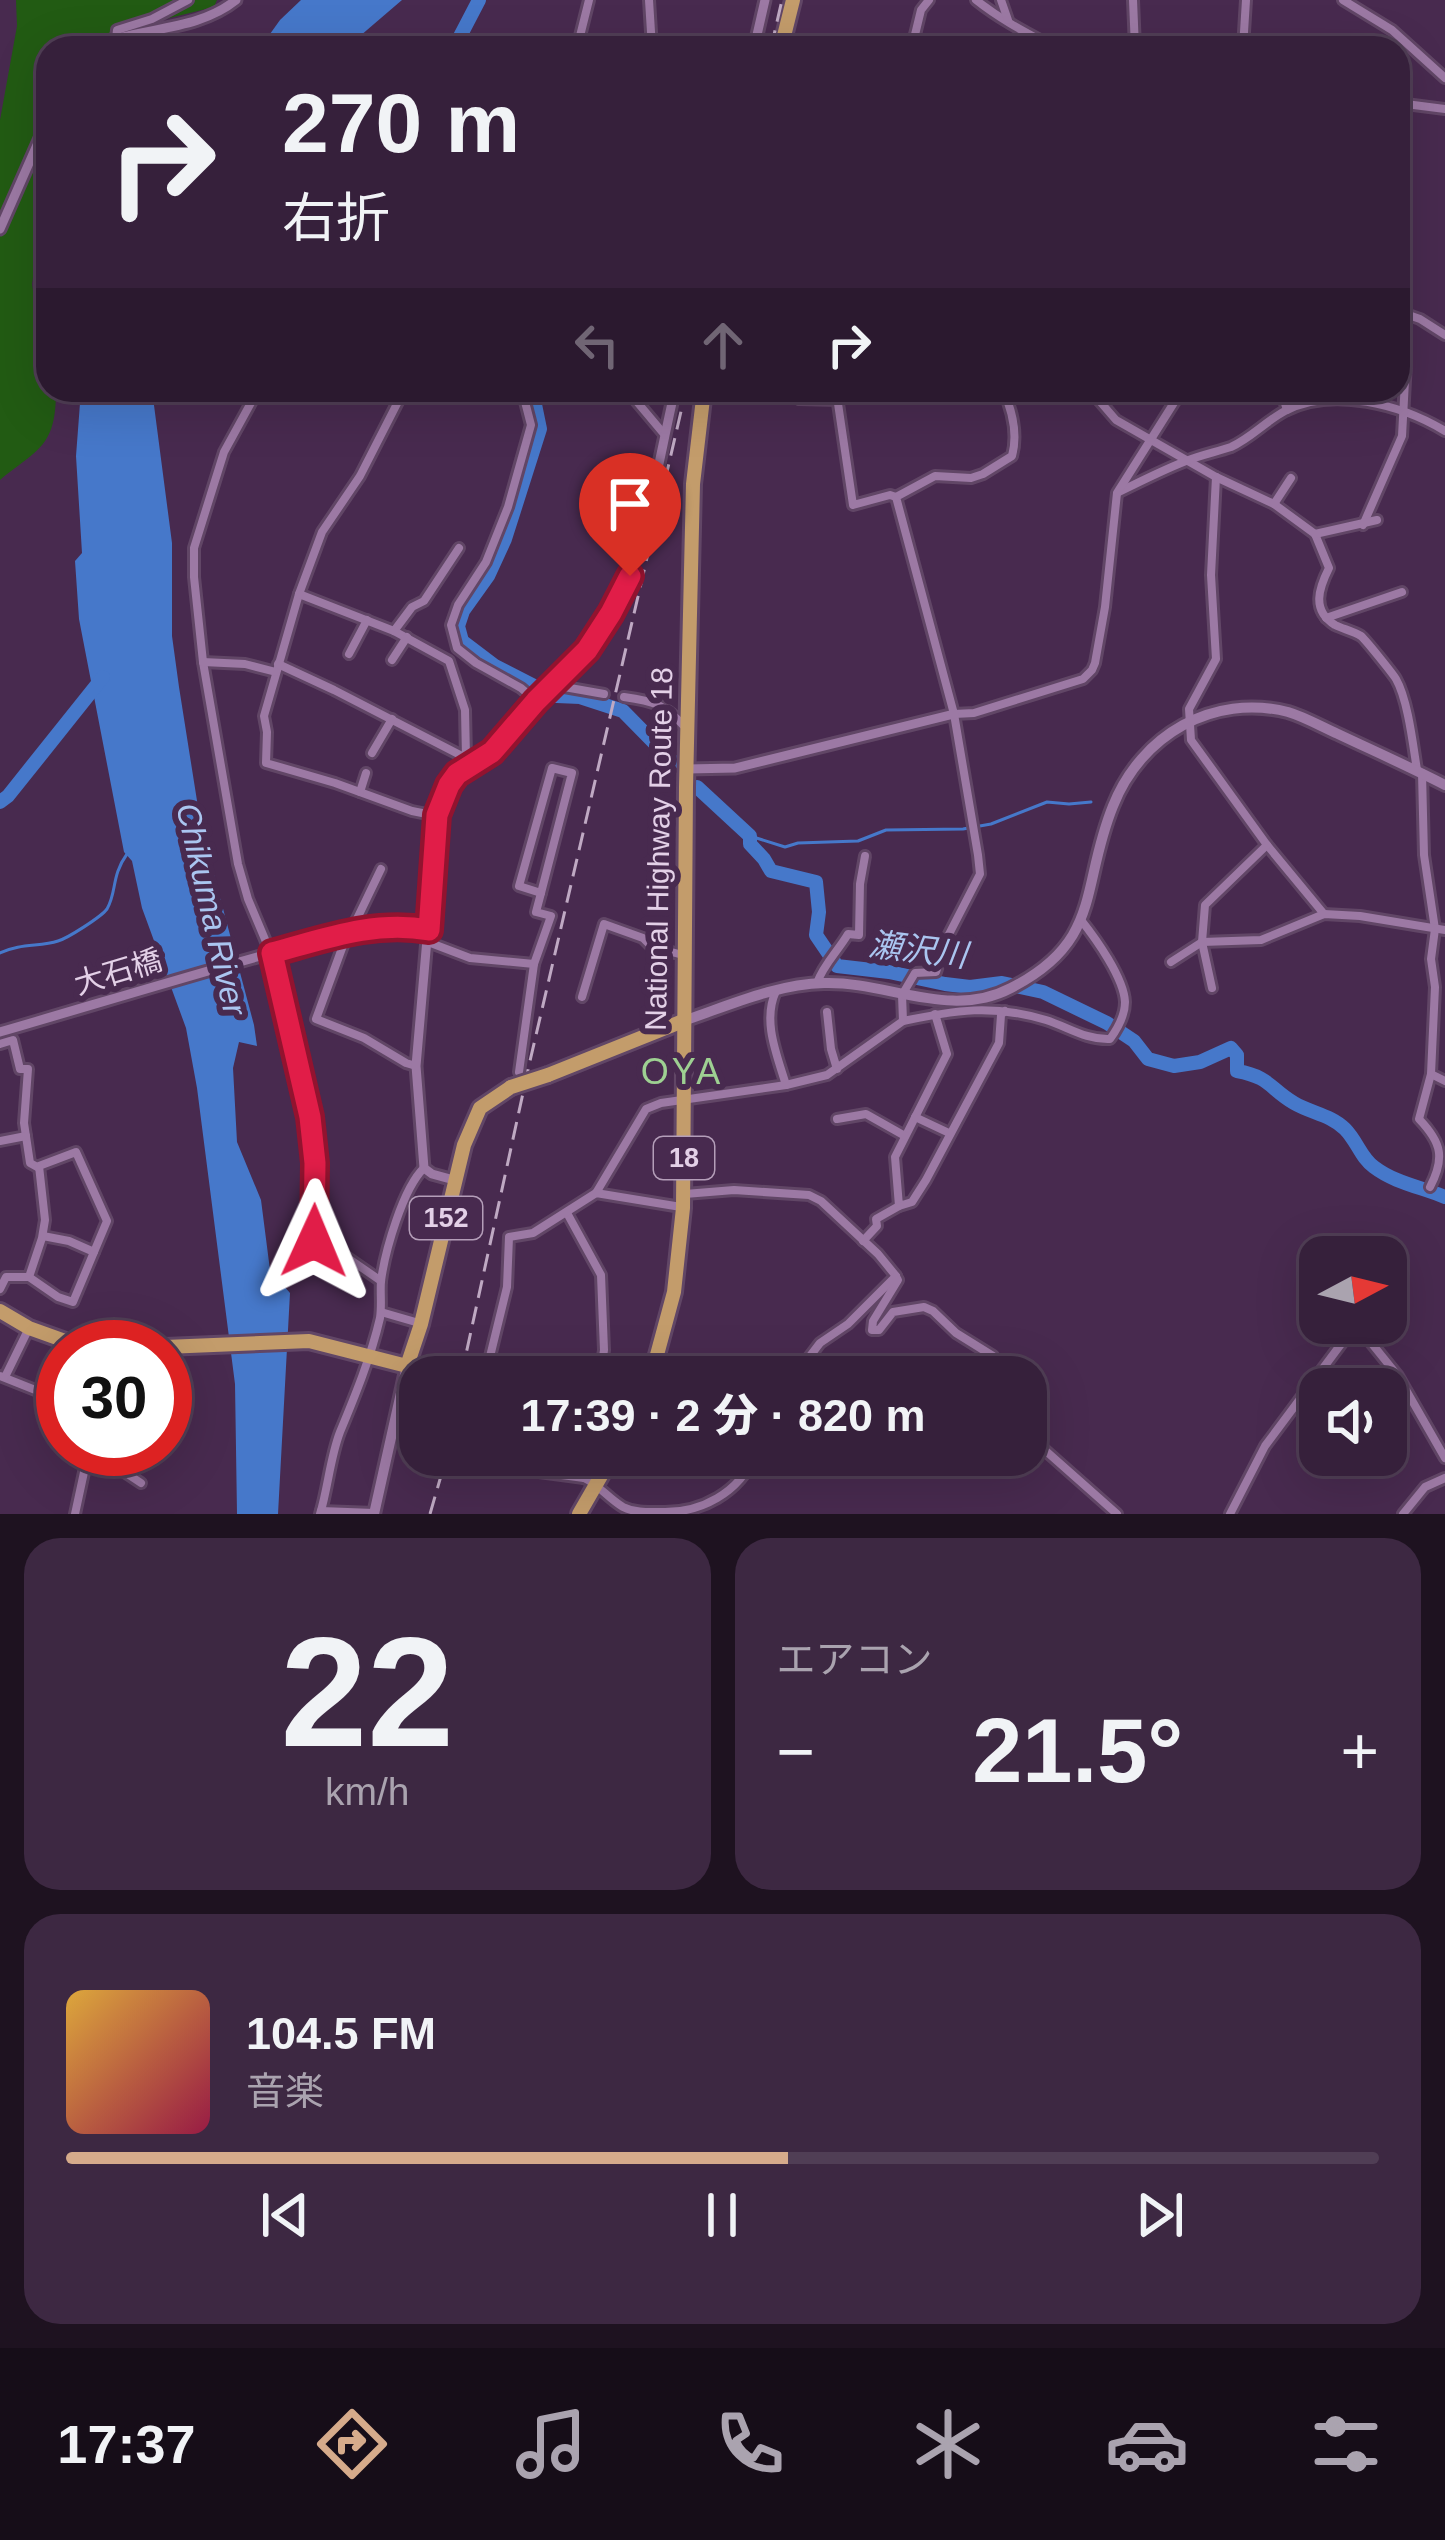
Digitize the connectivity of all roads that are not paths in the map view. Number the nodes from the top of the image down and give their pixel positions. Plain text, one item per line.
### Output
1 (188, 0) edge
2 (236, 0) edge
3 (589, 0) edge
4 (649, 0) edge
5 (765, 0) edge
6 (793, 0) edge
7 (928, 0) edge
8 (976, 0) edge
9 (1001, 0) edge
10 (1133, 0) edge
11 (1246, 0) edge
12 (1343, 0) edge
13 (1008, 20) junction
14 (116, 36) edge
15 (129, 36) edge
16 (581, 36) edge
17 (651, 36) edge
18 (757, 36) edge
19 (784, 36) edge
20 (915, 36) edge
21 (1030, 36) edge
22 (1135, 36) edge
23 (1244, 36) edge
24 (1398, 36) edge
25 (1410, 47) edge
26 (1445, 78) edge
27 (1410, 105) edge
28 (1445, 109) edge
29 (36, 148) edge
30 (0, 230) edge
31 (1410, 316) edge
32 (1443, 331) edge
33 (251, 402) edge
34 (398, 402) edge
35 (525, 402) edge
36 (637, 402) edge
37 (672, 402) edge
38 (703, 402) edge
39 (838, 402) edge
40 (1007, 402) edge
41 (1100, 402) edge
42 (1175, 402) edge
43 (1285, 402) edge
44 (1329, 402) edge
45 (1357, 402) edge
46 (1404, 402) edge
47 (1287, 410) junction
48 (1403, 410) junction
49 (1445, 431) edge
50 (664, 434) junction
51 (1152, 439) junction
52 (1188, 460) junction
53 (1216, 477) junction
54 (1292, 478) dead end
55 (1118, 493) junction
56 (896, 497) junction
57 (1274, 504) junction
58 (1377, 520) dead end
59 (1364, 525) junction
60 (1315, 534) junction
61 (459, 548) dead end
62 (1402, 592) dead end
63 (299, 594) junction
64 (1326, 618) junction
65 (367, 620) junction
66 (394, 632) junction
67 (407, 638) junction
68 (349, 654) dead end
69 (392, 660) dead end
70 (202, 662) junction
71 (277, 668) junction
72 (550, 686) junction
73 (604, 694) dead end
74 (624, 697) dead end
75 (538, 699) junction
76 (954, 713) junction
77 (392, 718) junction
78 (1191, 721) junction
79 (688, 730) junction
80 (372, 753) dead end
81 (469, 761) junction
82 (687, 770) junction
83 (1419, 772) junction
84 (366, 773) dead end
85 (1445, 785) edge
86 (360, 792) junction
87 (437, 815) junction
88 (536, 826) junction
89 (557, 832) junction
90 (1267, 845) junction
91 (865, 856) dead end
92 (381, 869) dead end
93 (541, 892) junction
94 (1324, 914) junction
95 (1082, 920) junction
96 (1440, 929) edge
97 (351, 932) junction
98 (429, 936) junction
99 (1202, 942) junction
100 (266, 955) junction
101 (684, 955) junction
102 (1171, 962) dead end
103 (534, 964) junction
104 (818, 983) junction
105 (1212, 988) dead end
106 (776, 991) junction
107 (902, 995) junction
108 (582, 997) dead end
109 (1005, 1011) junction
110 (827, 1012) dead end
111 (935, 1014) junction
112 (683, 1021) junction
113 (903, 1021) junction
114 (0, 1032) edge
115 (0, 1043) edge
116 (416, 1066) junction
117 (837, 1069) junction
118 (1430, 1074) junction
119 (515, 1079) junction
120 (1445, 1081) edge
121 (786, 1085) junction
122 (684, 1100) junction
123 (915, 1117) junction
124 (837, 1119) dead end
125 (950, 1133) junction
126 (26, 1136) junction
127 (905, 1136) junction
128 (0, 1142) edge
129 (39, 1168) junction
130 (424, 1168) junction
131 (454, 1180) junction
132 (1430, 1187) dead end
133 (596, 1193) junction
134 (683, 1201) junction
135 (899, 1206) junction
136 (567, 1213) junction
137 (446, 1219) junction
138 (472, 1223) dead end
139 (314, 1227) junction
140 (43, 1236) junction
141 (314, 1241) dead end
142 (863, 1241) junction
143 (94, 1252) junction
144 (896, 1276) junction
145 (28, 1277) junction
146 (381, 1281) junction
147 (0, 1288) edge
148 (0, 1311) edge
149 (381, 1312) junction
150 (421, 1324) junction
151 (29, 1328) junction
152 (36, 1331) edge
153 (192, 1346) edge
154 (368, 1356) junction
155 (410, 1356) edge
156 (490, 1356) edge
157 (603, 1356) edge
158 (657, 1356) edge
159 (810, 1356) edge
160 (993, 1356) edge
161 (399, 1364) edge
162 (3, 1377) edge
163 (36, 1390) edge
164 (399, 1402) edge
165 (1047, 1452) edge
166 (1445, 1458) edge
167 (83, 1476) edge
168 (130, 1476) edge
169 (564, 1476) edge
170 (589, 1476) edge
171 (594, 1476) edge
172 (744, 1476) edge
173 (1445, 1478) edge
174 (590, 1480) junction
175 (140, 1483) dead end
176 (321, 1512) edge
177 (374, 1513) edge
178 (75, 1514) edge
179 (579, 1514) edge
180 (1118, 1514) edge
181 (1230, 1514) edge
182 (1403, 1514) edge

1 - 14 street
2 - 15 street
3 - 16 street
4 - 17 street
5 - 18 street
6 - 19 highway
7 - 20 street
8 - 13 street
9 - 13 street
10 - 22 street
11 - 23 street
12 - 24 street
13 - 21 street
25 - 26 street
27 - 28 street
29 - 30 street
31 - 32 street
33 - 70 street
34 - 63 street
35 - 75 street
36 - 50 street
37 - 50 street
38 - 79 highway, National Highway Route 18 / 18
39 - 56 street
40 - 56 street
41 - 51 street
42 - 51 street
43 - 47 street
44 - 47 street
45 - 48 street
46 - 48 street
47 - 52 street
48 - 49 street
48 - 59 street
50 - 72 street
51 - 52 street
51 - 55 street
52 - 53 street
52 - 55 street
53 - 57 street
53 - 78 street
54 - 57 street
55 - 76 street
56 - 76 street
57 - 60 street
58 - 59 street
59 - 60 street
60 - 64 street
61 - 66 street
62 - 64 street
63 - 65 street
63 - 71 street
64 - 83 street
65 - 66 street
65 - 68 street
66 - 67 street
67 - 69 street
67 - 81 street
70 - 71 street
70 - 100 street
71 - 77 street
71 - 86 street
72 - 73 street
72 - 75 street
74 - 79 street
75 - 81 street
76 - 82 street
76 - 107 street
77 - 80 street
77 - 81 street
78 - 83 main road
78 - 90 street
78 - 95 main road
79 - 82 highway, National Highway Route 18 / 18
81 - 87 street
82 - 101 highway, National Highway Route 18 / 18
83 - 85 main road
83 - 96 street
84 - 86 street
86 - 87 street
87 - 98 street
88 - 89 street
88 - 89 street
88 - 93 street
89 - 93 street
90 - 94 street
90 - 99 street
91 - 104 street
92 - 97 street
93 - 103 street
94 - 96 street
94 - 99 street
95 - 107 main road
95 - 109 street
96 - 118 street
97 - 98 street, 大石橋
97 - 100 street, 大石橋
97 - 116 street
98 - 103 street
98 - 116 street
99 - 102 street
99 - 105 street
100 - 114 street, 大石橋
100 - 139 street
101 - 108 street
101 - 112 highway, National Highway Route 18 / 18
103 - 119 street
104 - 106 main road
104 - 107 main road
106 - 112 main road
106 - 121 street
107 - 113 street
109 - 111 street
109 - 125 street
110 - 117 street
111 - 113 street
111 - 123 street
112 - 119 highway, 152, bridge
112 - 122 highway, National Highway Route 18 / 18
113 - 117 street
115 - 126 street
116 - 130 street
117 - 121 street
118 - 120 street
118 - 132 street
119 - 131 highway, 152
121 - 122 street
122 - 133 street
122 - 134 highway, National Highway Route 18 / 18
123 - 125 street
123 - 127 street
124 - 127 street
125 - 135 street
126 - 128 street
126 - 129 street
127 - 135 street
129 - 140 street
129 - 143 street
130 - 131 street
130 - 146 street
131 - 137 highway, 152
133 - 134 street
133 - 136 street
134 - 142 street
134 - 158 highway, National Highway Route 18 / 18
135 - 142 street
136 - 156 street
136 - 157 street
137 - 138 street
137 - 150 highway, 152
139 - 141 street
139 - 146 street
140 - 143 street
140 - 145 street
142 - 144 street
143 - 145 street
144 - 159 street
144 - 160 street
145 - 147 street
146 - 149 street
148 - 151 highway
149 - 150 street
149 - 154 street
150 - 155 highway, 152
151 - 152 highway
151 - 162 street
153 - 154 highway
154 - 161 highway
154 - 176 street
162 - 163 street
164 - 177 main road
165 - 180 street
166 - 181 street
167 - 178 street
168 - 175 street
169 - 174 street
170 - 174 street
171 - 174 highway
172 - 174 street
173 - 182 street
174 - 179 highway
176 - 177 street

